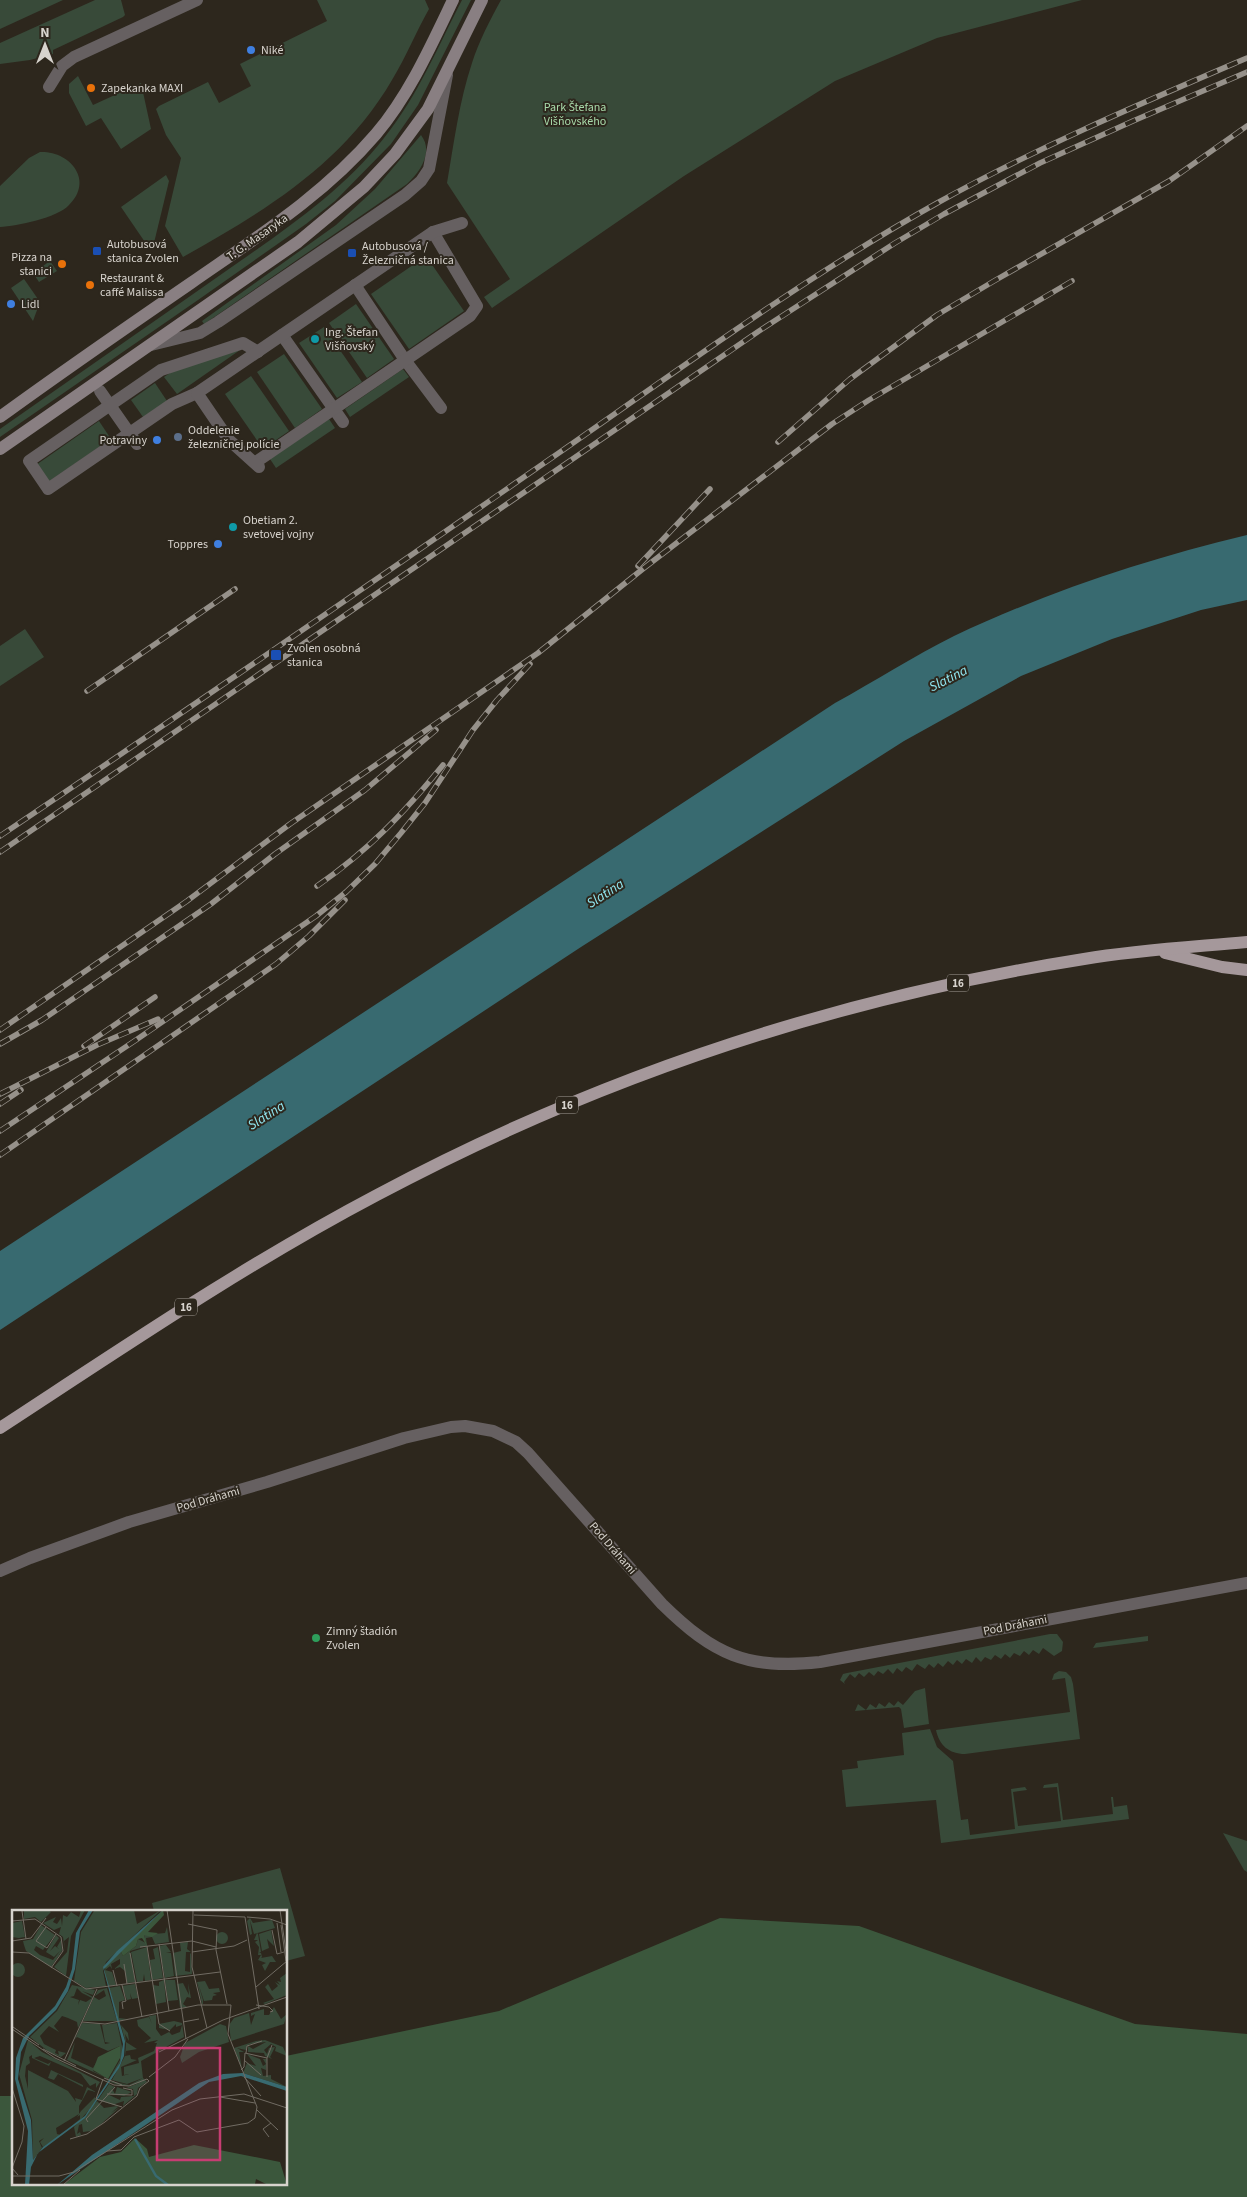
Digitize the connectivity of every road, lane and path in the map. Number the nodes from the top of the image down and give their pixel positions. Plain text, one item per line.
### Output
1 (197, 0) edge
2 (453, 0) edge
3 (482, 0) edge
4 (448, 70) junction
5 (49, 87) dead end
6 (462, 223) dead end
7 (433, 232) junction
8 (355, 286) junction
9 (282, 335) junction
10 (148, 346) junction
11 (258, 352) junction
12 (405, 360) junction
13 (100, 391) dead end
14 (197, 393) junction
15 (110, 405) junction
16 (441, 408) dead end
17 (333, 409) junction
18 (0, 417) edge
19 (342, 422) dead end
20 (129, 432) junction
21 (137, 444) dead end
22 (0, 449) edge
23 (1247, 942) edge
24 (1155, 950) junction
25 (1247, 970) edge
26 (0, 1428) edge
27 (0, 1571) edge
28 (1247, 1583) edge

1 - 5 street
2 - 18 street, T. G. Masaryka
3 - 4 street
4 - 10 street
4 - 10 street
6 - 7 street
7 - 8 street
7 - 12 street
8 - 9 street
8 - 12 street
9 - 11 street
9 - 17 street
10 - 22 street
11 - 14 street
11 - 15 street
12 - 16 street
12 - 17 street
13 - 15 street
14 - 17 street
14 - 20 street
15 - 20 street
15 - 20 street
17 - 19 street
20 - 21 street
23 - 24 main road, 16
24 - 25 main road
24 - 26 main road, 16
27 - 28 street, Pod Dráhami

